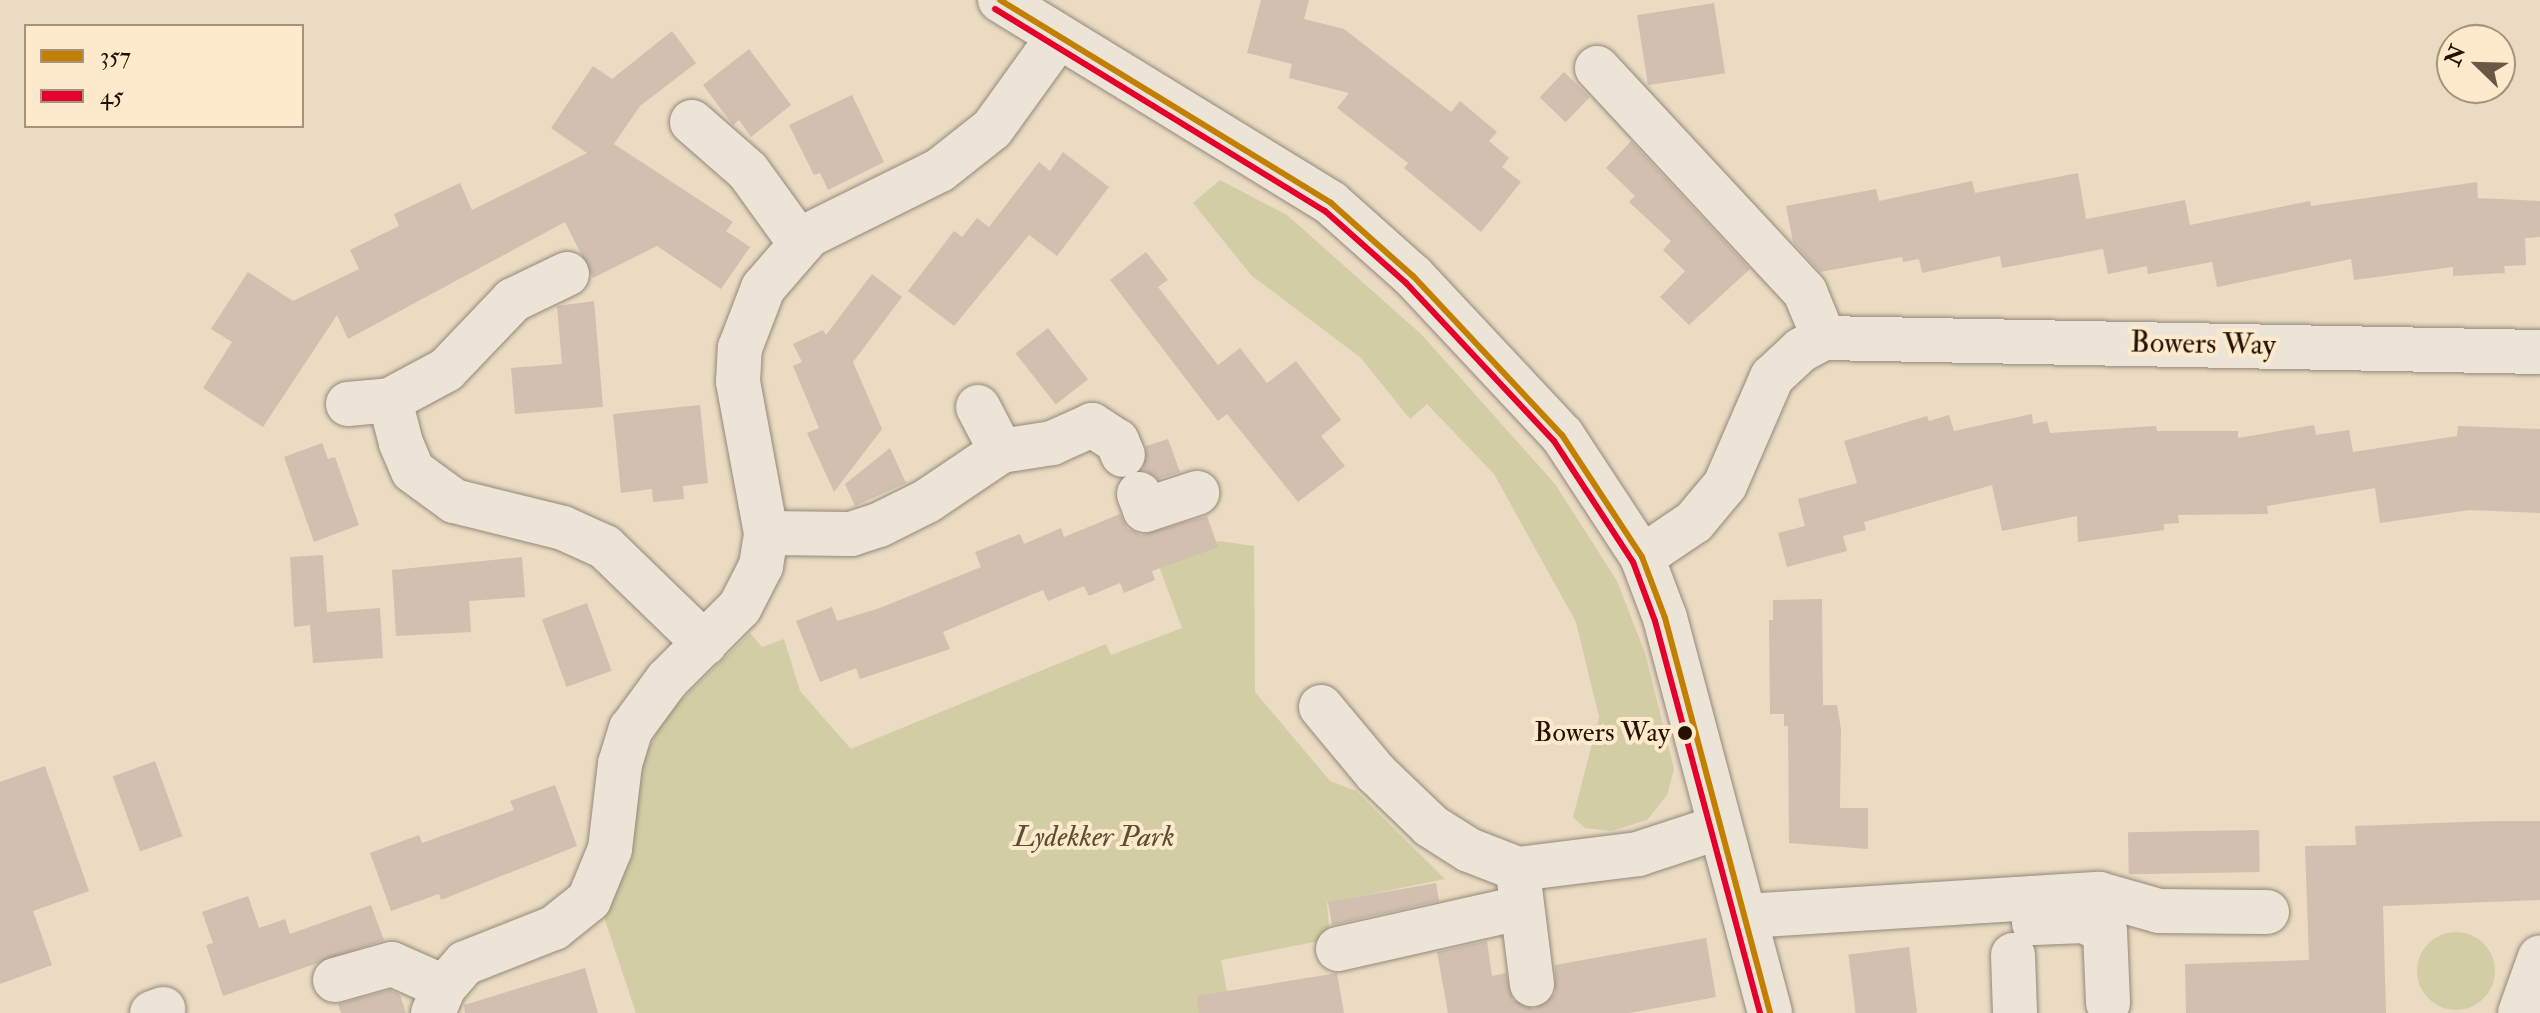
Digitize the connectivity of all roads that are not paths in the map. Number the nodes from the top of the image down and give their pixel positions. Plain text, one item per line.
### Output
1 (1000, 0) edge
2 (1057, 39) junction
3 (1597, 68) dead end
4 (692, 122) dead end
5 (800, 243) junction
6 (567, 274) dead end
7 (1824, 338) junction
8 (2540, 352) edge
9 (978, 407) dead end
10 (1001, 451) junction
11 (1197, 493) dead end
12 (766, 533) junction
13 (1642, 557) junction
14 (705, 644) junction
15 (1321, 707) dead end
16 (1720, 827) junction
17 (1519, 888) junction
18 (2267, 912) dead end
19 (1749, 926) junction
20 (1338, 949) dead end
21 (2013, 955) dead end
22 (2540, 957) edge
23 (335, 980) dead end
24 (1532, 984) dead end
25 (439, 1000) edge
26 (2108, 1003) dead end
27 (2521, 1006) edge
28 (1770, 1013) edge
29 (2015, 1013) edge

1 - 2 street
2 - 5 street
2 - 13 street
3 - 7 street
4 - 5 street
5 - 12 street
6 - 14 street
7 - 8 street, Bowers Way
7 - 13 street
9 - 10 street
10 - 11 street
10 - 12 street
12 - 14 street
13 - 16 street
14 - 25 street
15 - 17 street
16 - 17 street
16 - 19 street
17 - 20 street
17 - 24 street
18 - 19 street
19 - 26 street
19 - 28 street
21 - 29 street
22 - 27 street
23 - 25 street

